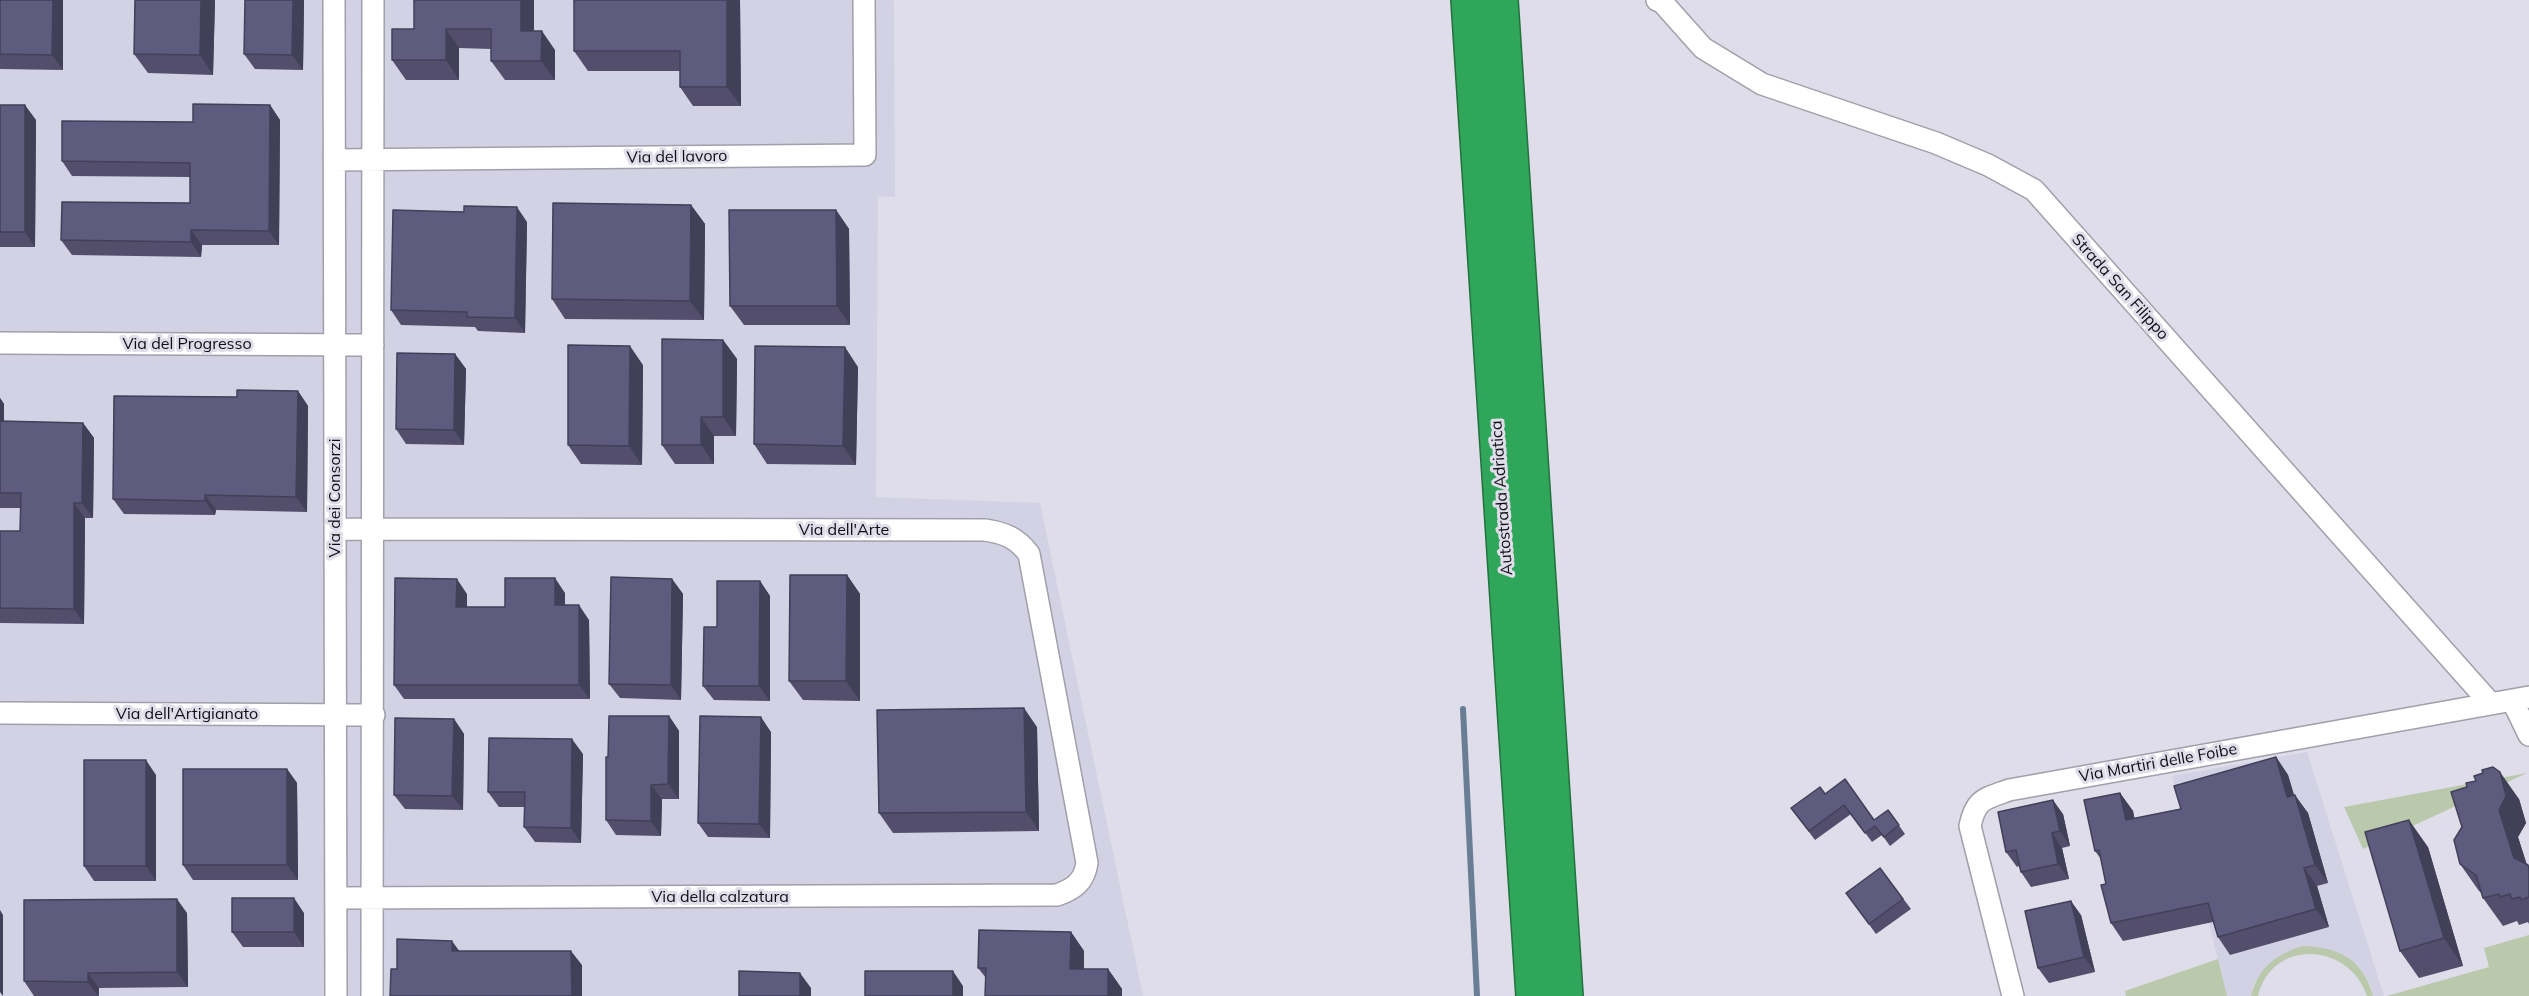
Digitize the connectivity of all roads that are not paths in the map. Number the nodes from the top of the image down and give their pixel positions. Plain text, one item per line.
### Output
1 (334, 0) edge
2 (373, 0) edge
3 (864, 0) edge
4 (1468, 0) edge
5 (1501, 0) edge
6 (1657, 0) edge
7 (334, 160) junction
8 (374, 160) junction
9 (0, 343) edge
10 (335, 344) junction
11 (373, 345) junction
12 (335, 528) junction
13 (373, 529) junction
14 (2521, 699) edge
15 (2491, 704) junction
16 (0, 713) edge
17 (336, 715) junction
18 (374, 715) junction
19 (2529, 735) edge
20 (1087, 864) joint
21 (336, 898) junction
22 (372, 898) junction
23 (336, 996) edge
24 (372, 996) edge
25 (1533, 996) edge
26 (1566, 996) edge
27 (2013, 996) edge

1 - 7 street, Via dei Consorzi
2 - 8 street
3 - 8 street, Via del lavoro
4 - 25 highway, Autostrada Adriatica
5 - 26 highway, Autostrada Adriatica
6 - 15 street, Strada San Filippo
7 - 8 street, Via del lavoro
7 - 10 street, Via dei Consorzi
8 - 11 street
9 - 10 street, Via del Progresso
10 - 11 street, Via del Progresso
10 - 12 street, Via dei Consorzi
11 - 13 street
12 - 13 street, Via dell'Arte
12 - 17 street, Via dei Consorzi
13 - 18 street
13 - 20 street, Via dell'Arte
14 - 15 street, Via Martiri delle Foibe
14 - 19 street
15 - 27 street, Via Martiri delle Foibe
16 - 17 street, Via dell'Artigianato
17 - 18 street, Via dell'Artigianato
17 - 21 street, Via dei Consorzi
18 - 22 street
20 - 22 street, Via della calzatura
21 - 22 street, Via della calzatura
21 - 23 street, Via dei Consorzi
22 - 24 street

